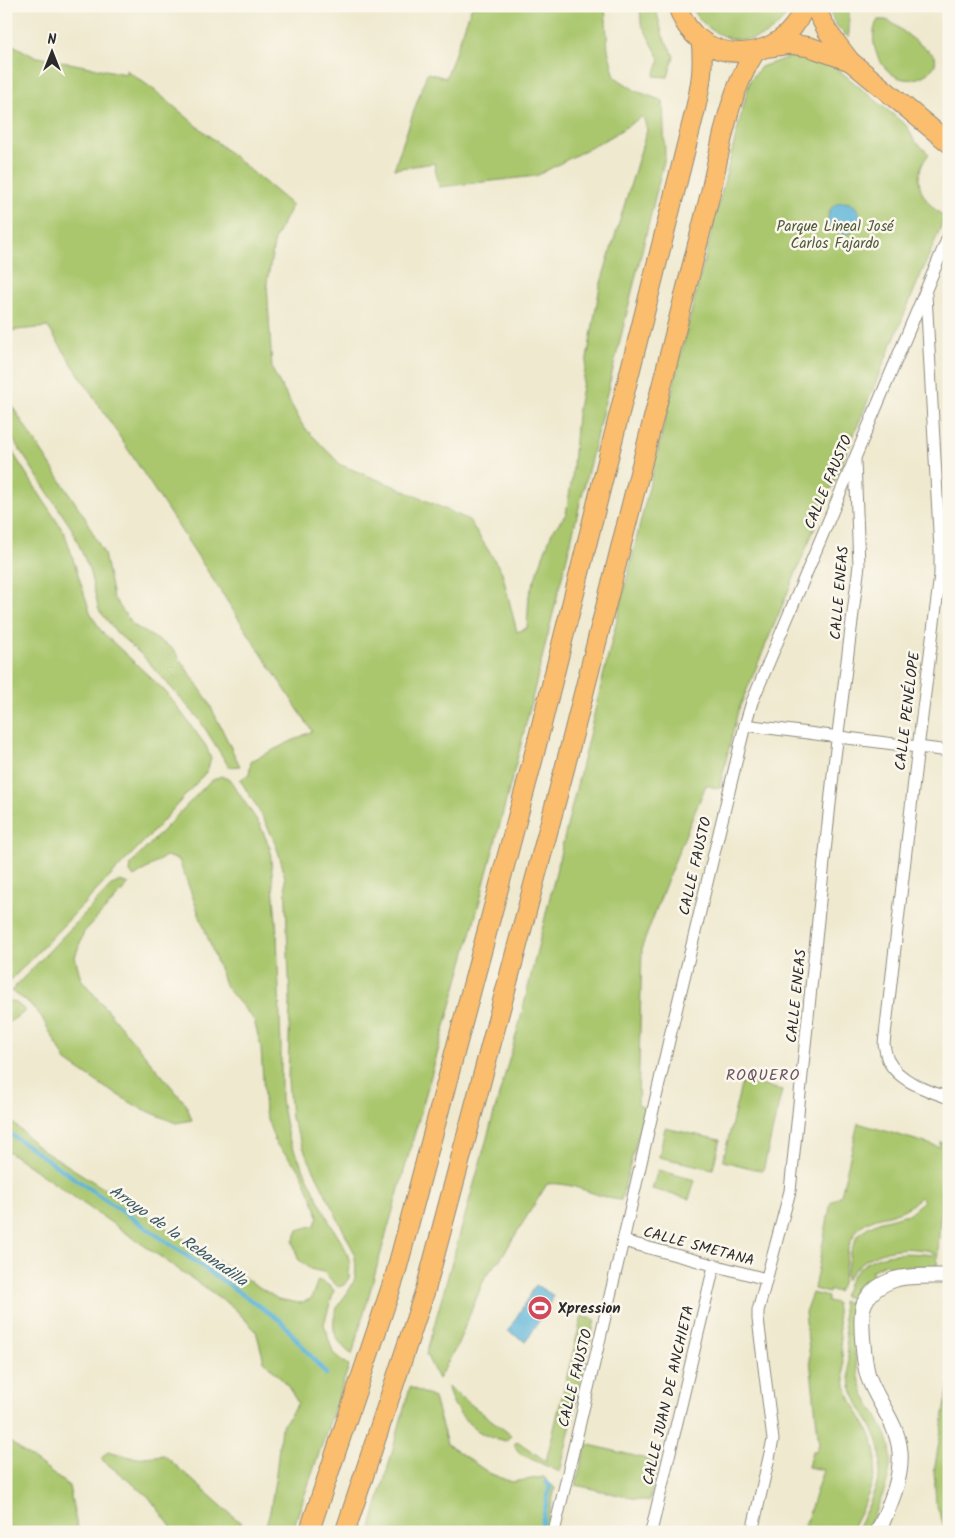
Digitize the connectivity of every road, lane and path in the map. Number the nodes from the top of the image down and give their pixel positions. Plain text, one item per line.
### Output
1 (678, 6) edge
2 (804, 6) edge
3 (814, 6) edge
4 (701, 40) junction
5 (762, 49) junction
6 (850, 61) junction
7 (949, 143) edge
8 (949, 235) edge
9 (926, 292) junction
10 (854, 457) junction
11 (745, 725) junction
12 (838, 737) junction
13 (918, 748) junction
14 (949, 751) edge
15 (949, 1098) edge
16 (623, 1241) junction
17 (714, 1266) junction
18 (949, 1276) edge
19 (766, 1279) junction
20 (309, 1532) edge
21 (344, 1532) edge
22 (554, 1532) edge
23 (651, 1532) edge
24 (752, 1532) edge
25 (878, 1532) edge

1 - 4 main road
2 - 5 main road
3 - 6 main road
4 - 5 main road
4 - 20 main road
5 - 6 main road
5 - 21 main road
6 - 7 main road
8 - 9 street, CALLE FAUSTO
9 - 10 street, CALLE FAUSTO
9 - 13 street, CALLE PENÉLOPE
10 - 11 street, CALLE FAUSTO
10 - 12 street, CALLE ENEAS
11 - 12 street
11 - 16 street, CALLE FAUSTO
12 - 13 street
12 - 19 street, CALLE ENEAS
13 - 14 street
13 - 15 street, CALLE PENÉLOPE
16 - 17 street, CALLE SMETANA
16 - 22 street, CALLE FAUSTO
17 - 19 street, CALLE SMETANA
17 - 23 street, CALLE JUAN DE ANCHIETA
18 - 25 street
19 - 24 street, CALLE ENEAS

